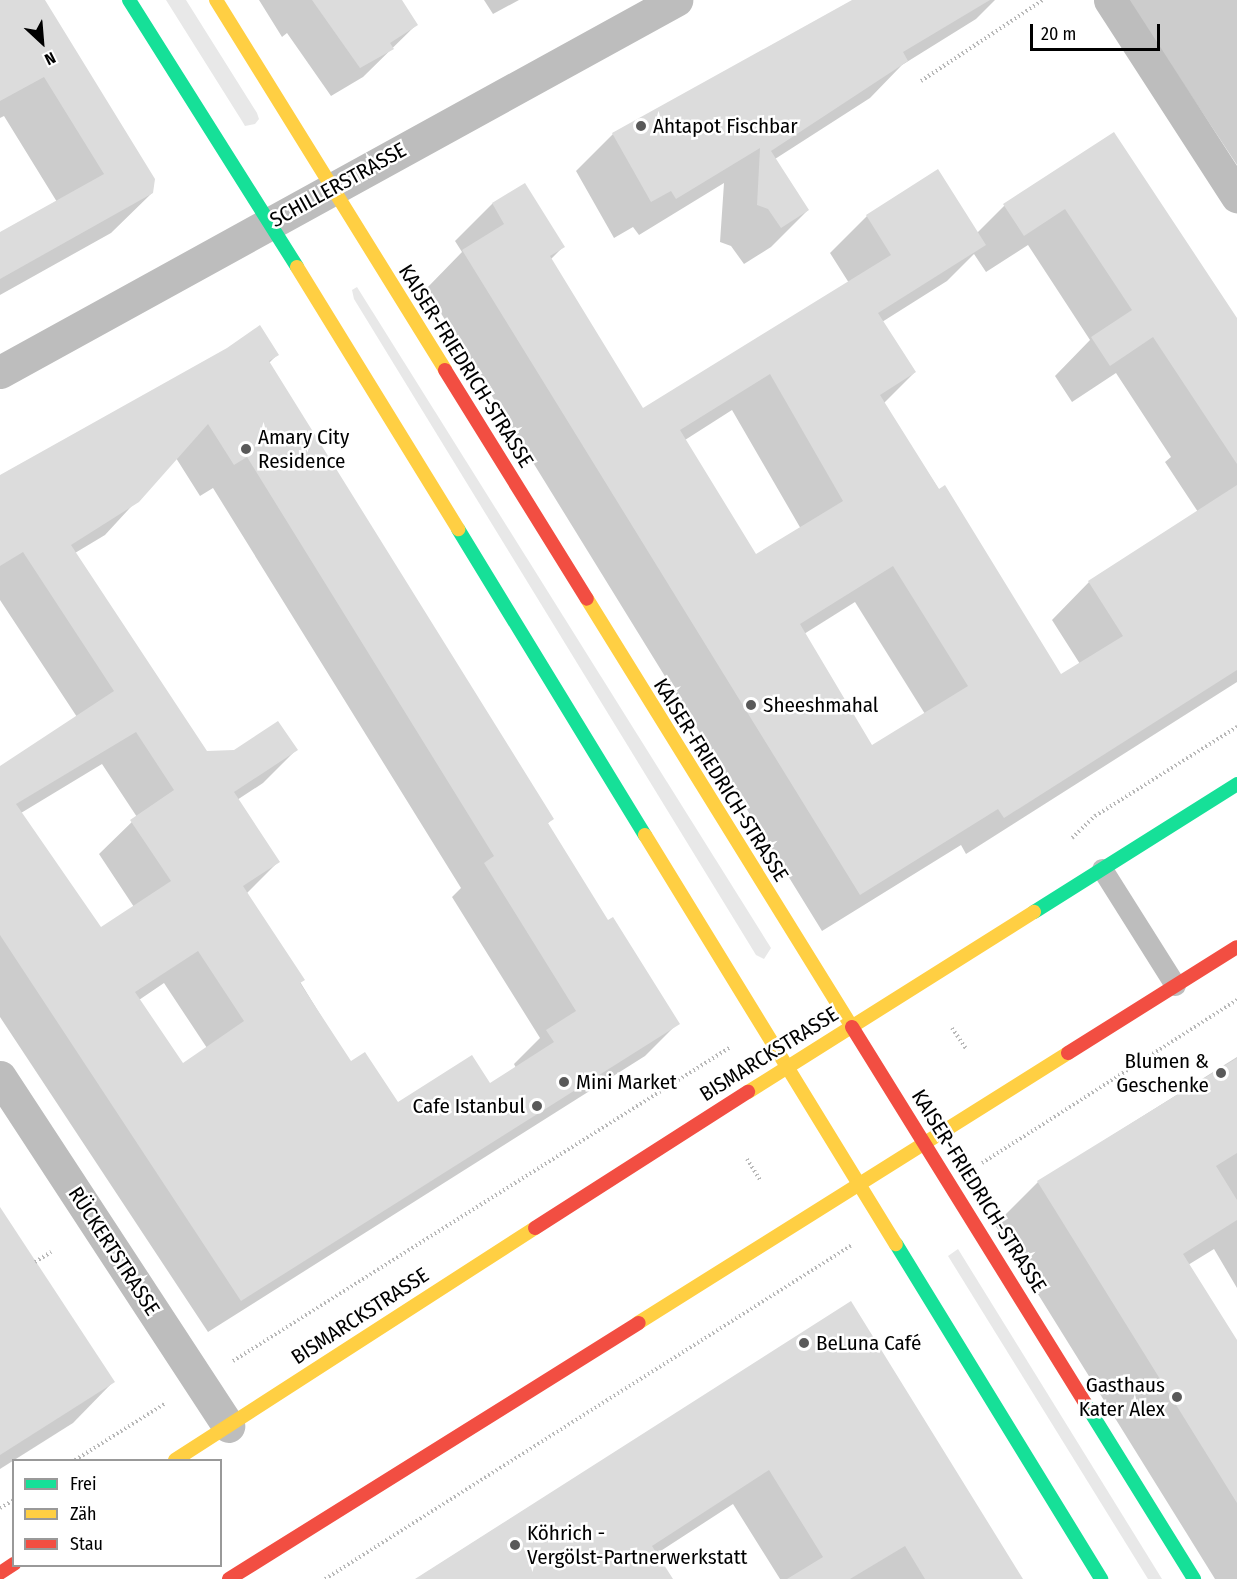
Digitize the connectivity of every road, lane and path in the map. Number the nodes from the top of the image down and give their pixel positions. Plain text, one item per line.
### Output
1 (129, 0) edge
2 (216, 0) edge
3 (676, 0) edge
4 (1043, 0) edge
5 (1110, 0) edge
6 (921, 81) dead end
7 (332, 188) junction
8 (1237, 196) edge
9 (270, 223) junction
10 (0, 372) edge
11 (1237, 727) edge
12 (1237, 784) edge
13 (1095, 816) dead end
14 (1102, 869) junction
15 (1237, 946) edge
16 (1175, 986) junction
17 (1237, 1000) edge
18 (850, 1027) junction
19 (952, 1028) dead end
20 (966, 1049) dead end
21 (788, 1066) junction
22 (0, 1077) edge
23 (675, 1080) dead end
24 (1035, 1129) dead end
25 (924, 1143) junction
26 (747, 1158) dead end
27 (760, 1180) dead end
28 (860, 1183) junction
29 (51, 1251) dead end
30 (35, 1262) dead end
31 (801, 1277) dead end
32 (259, 1345) dead end
33 (140, 1420) dead end
34 (228, 1426) junction
35 (78, 1459) edge
36 (178, 1459) edge
37 (229, 1579) edge
38 (325, 1579) edge
39 (1101, 1579) edge
40 (1194, 1579) edge

1 - 9 main road
2 - 7 main road, KAISER-FRIEDRICH-STRASSE
3 - 7 street, SCHILLERSTRASSE
4 - 6 path
5 - 8 street
7 - 9 street, SCHILLERSTRASSE
7 - 18 main road, KAISER-FRIEDRICH-STRASSE
9 - 10 street, SCHILLERSTRASSE
9 - 21 main road
11 - 13 path
12 - 14 main road, BISMARCKSTRASSE
14 - 16 lane
14 - 18 main road, BISMARCKSTRASSE
15 - 16 main road
16 - 25 main road
17 - 24 path
18 - 21 main road, BISMARCKSTRASSE
18 - 25 main road, KAISER-FRIEDRICH-STRASSE
19 - 20 path
21 - 28 main road
21 - 34 main road, BISMARCKSTRASSE
22 - 34 street, RÜCKERTSTRASSE
23 - 32 path
25 - 28 main road
25 - 40 main road, KAISER-FRIEDRICH-STRASSE
26 - 27 path
28 - 37 main road
28 - 39 main road
29 - 30 path
31 - 38 path
33 - 35 path
34 - 36 main road, BISMARCKSTRASSE

